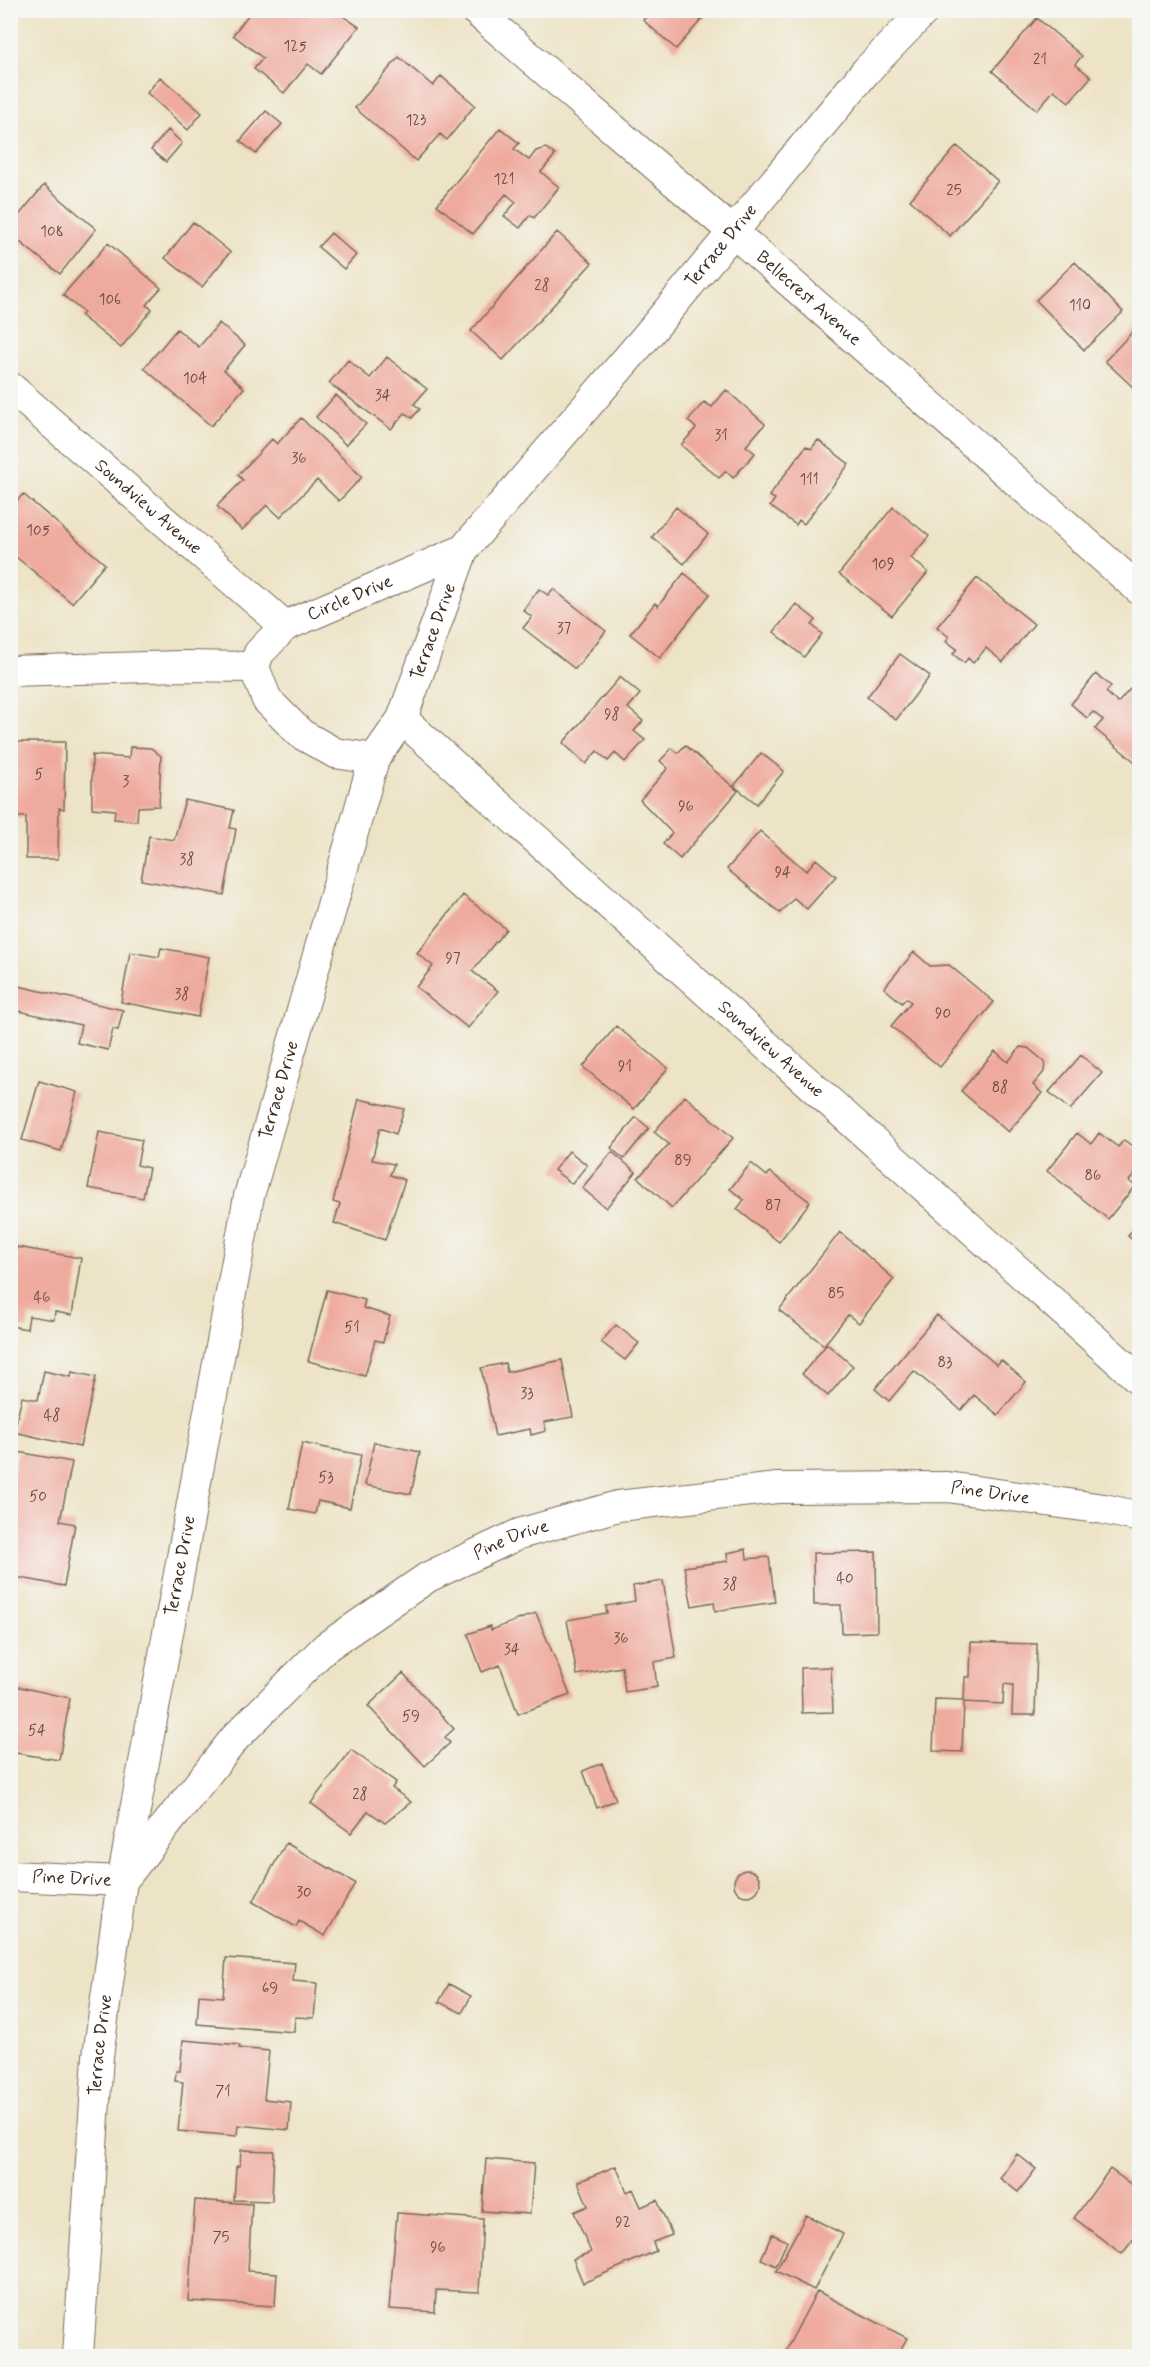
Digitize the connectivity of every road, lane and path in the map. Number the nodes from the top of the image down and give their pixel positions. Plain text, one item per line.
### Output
1 (475, 10) edge
2 (925, 10) edge
3 (733, 232) junction
4 (10, 387) edge
5 (464, 550) junction
6 (1140, 590) edge
7 (285, 626) junction
8 (254, 667) junction
9 (10, 671) edge
10 (402, 719) junction
11 (374, 759) junction
12 (1140, 1380) edge
13 (1140, 1517) edge
14 (10, 1876) edge
15 (122, 1881) junction
16 (78, 2356) edge

1 - 3 street, Bellecrest Avenue
2 - 3 street, Terrace Drive
3 - 5 street, Terrace Drive
3 - 6 street, Bellecrest Avenue
4 - 7 street, Soundview Avenue
5 - 7 street, Circle Drive
5 - 10 street, Terrace Drive
7 - 8 street, Circle Drive
8 - 9 street
8 - 11 street
10 - 11 street, Terrace Drive
10 - 12 street, Soundview Avenue
11 - 15 street, Terrace Drive
13 - 15 street, Pine Drive
14 - 15 street, Pine Drive
15 - 16 street, Terrace Drive

